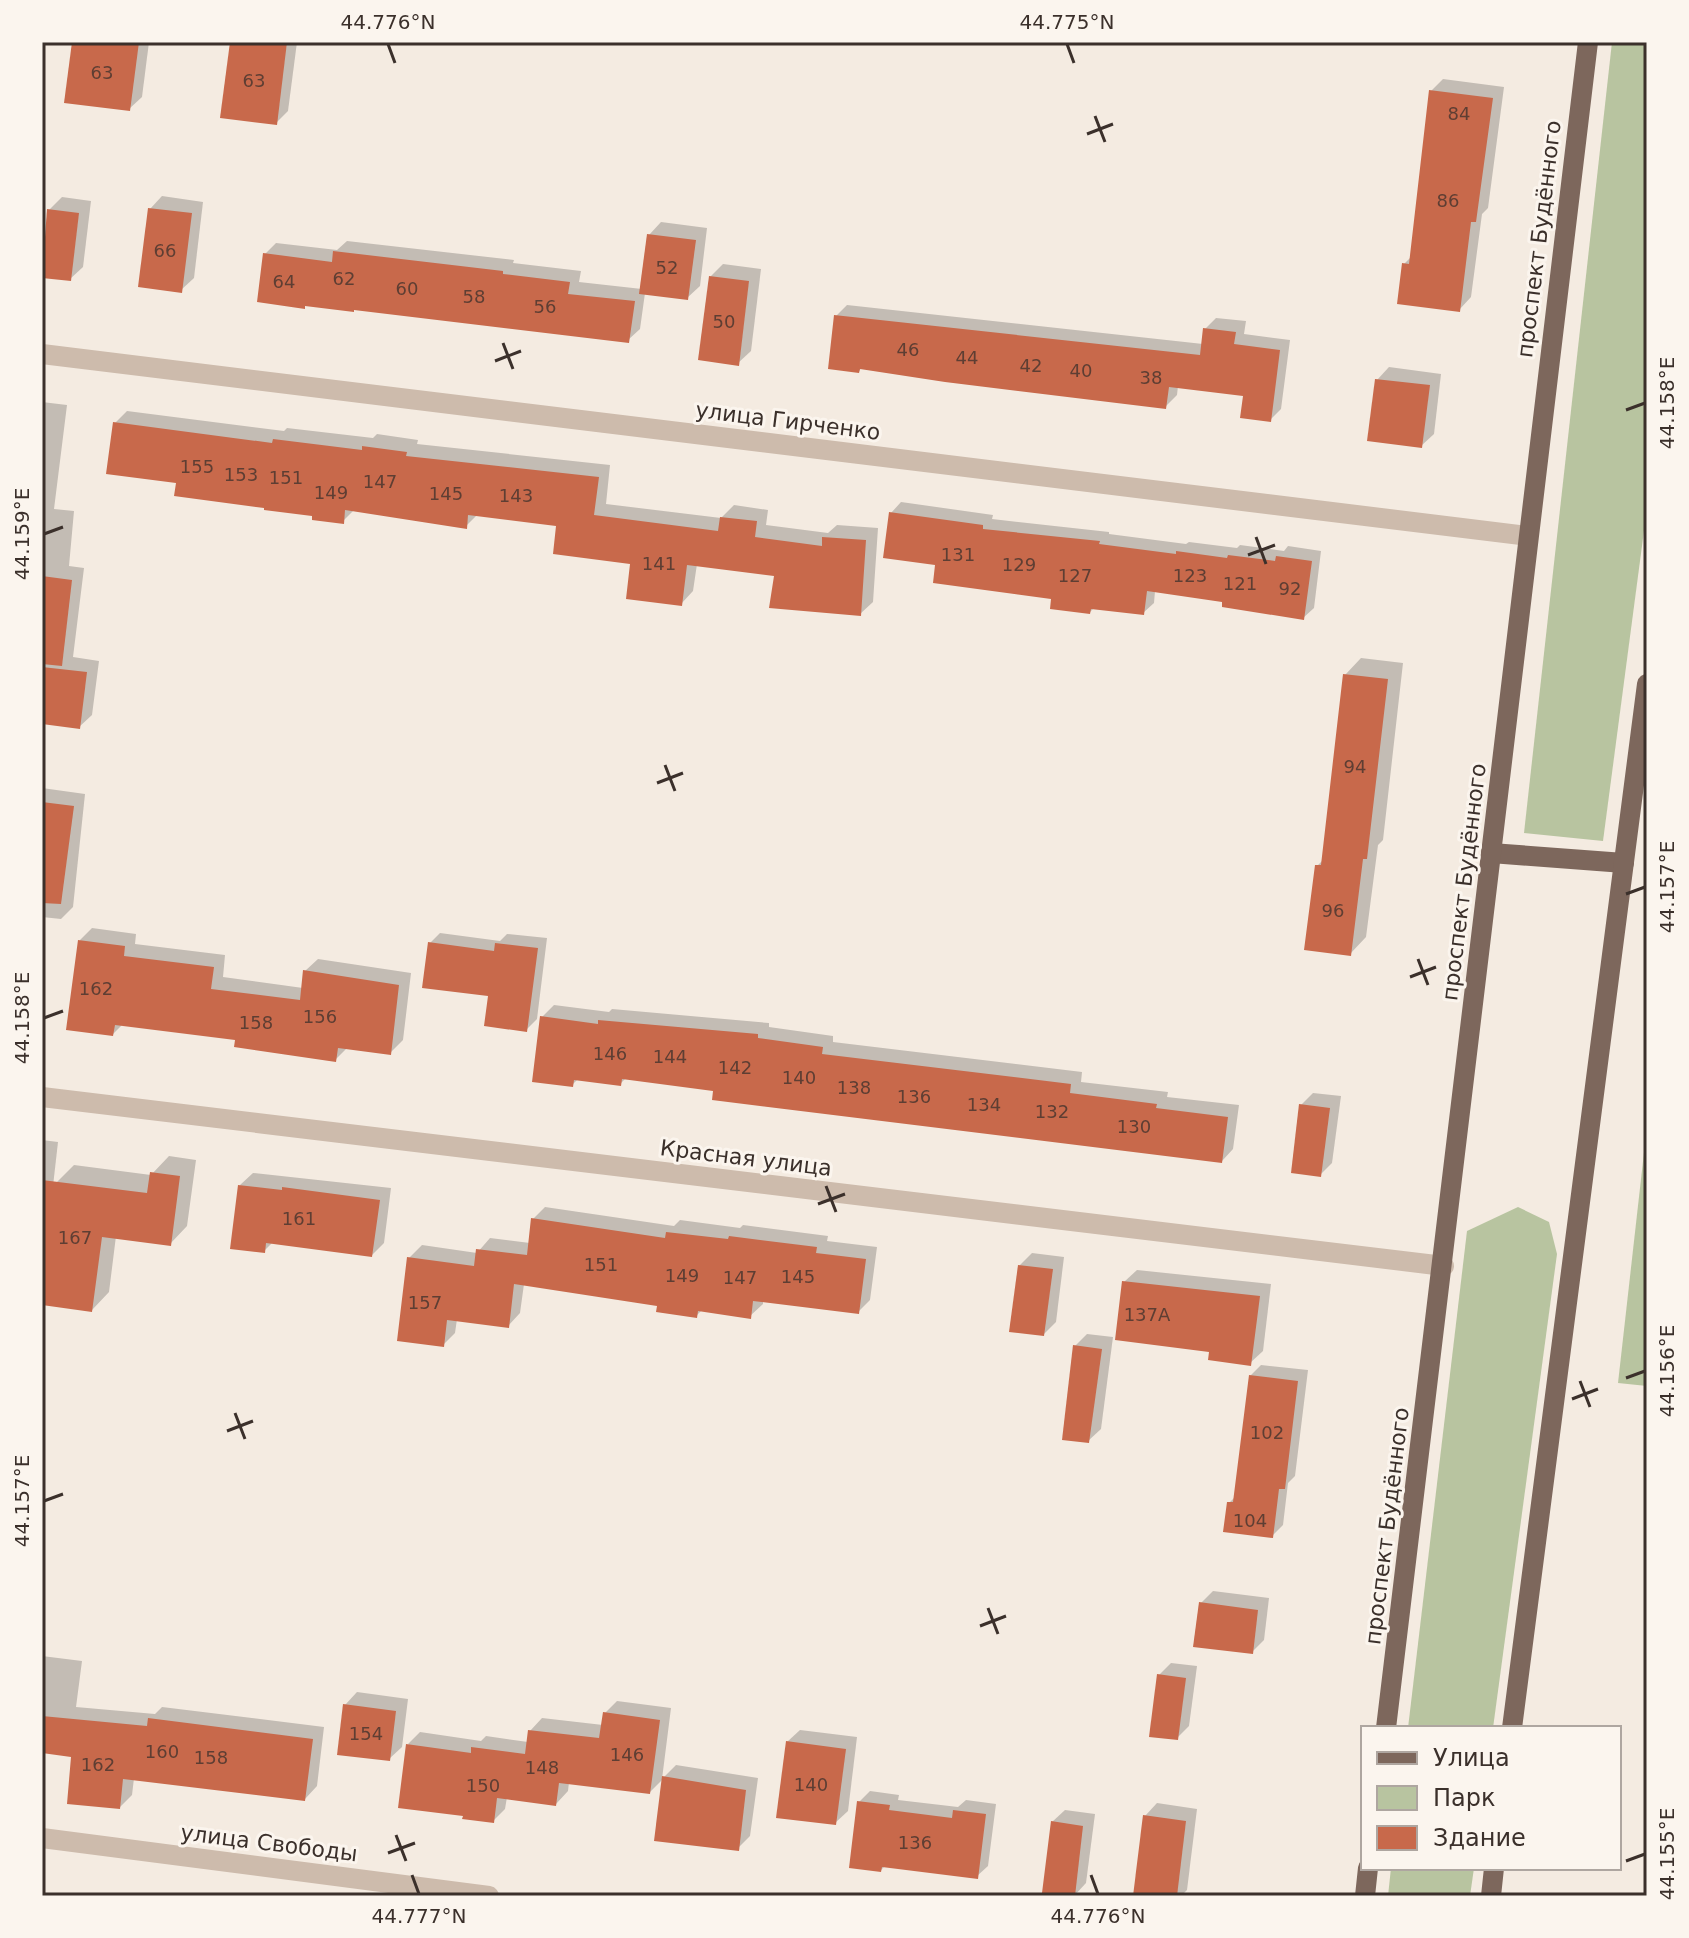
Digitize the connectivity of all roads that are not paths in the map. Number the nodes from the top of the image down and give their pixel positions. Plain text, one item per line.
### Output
1 (1588, 42) edge
2 (42, 354) edge
3 (1528, 536) junction
4 (1647, 684) edge
5 (1491, 853) junction
6 (1624, 863) junction
7 (42, 1097) edge
8 (1444, 1266) junction
9 (1386, 1726) edge
10 (1512, 1726) edge
11 (42, 1838) edge
12 (1368, 1870) edge
13 (1494, 1870) edge
14 (489, 1896) edge
15 (1365, 1896) edge
16 (1491, 1896) edge

1 - 3 main road, проспект Будённого
2 - 3 street, улица Гирченко
3 - 5 main road, проспект Будённого
4 - 6 main road
5 - 6 main road
5 - 8 main road, проспект Будённого
6 - 10 main road
7 - 8 street, Красная улица
8 - 9 main road, проспект Будённого
11 - 14 street, улица Свободы
12 - 15 main road
13 - 16 main road

